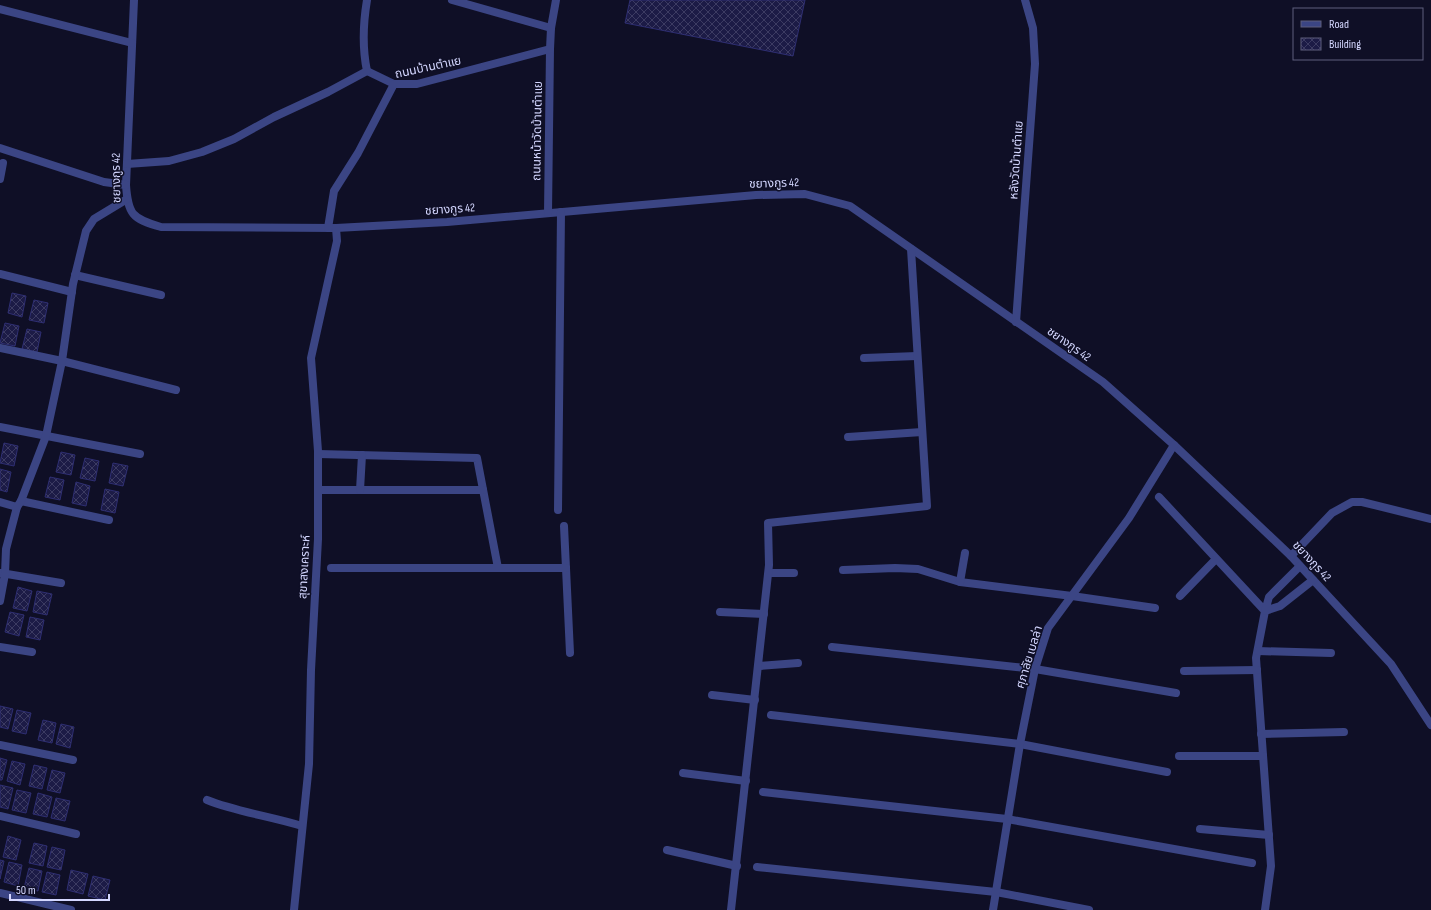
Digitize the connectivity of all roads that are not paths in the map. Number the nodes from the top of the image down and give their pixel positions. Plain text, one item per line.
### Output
1 (134, 0) edge
2 (367, 0) edge
3 (452, 0) edge
4 (556, 0) edge
5 (1026, 0) edge
6 (0, 9) edge
7 (551, 28) junction
8 (132, 43) junction
9 (550, 49) junction
10 (367, 71) junction
11 (394, 84) junction
12 (0, 148) edge
13 (3, 163) dead end
14 (127, 164) junction
15 (0, 179) edge
16 (126, 185) junction
17 (127, 199) junction
18 (561, 212) junction
19 (548, 213) junction
20 (332, 228) junction
21 (910, 249) junction
22 (0, 274) edge
23 (75, 275) junction
24 (72, 292) junction
25 (162, 295) dead end
26 (1016, 322) junction
27 (0, 348) edge
28 (917, 356) junction
29 (864, 358) dead end
30 (62, 362) junction
31 (176, 390) dead end
32 (0, 427) edge
33 (922, 432) junction
34 (46, 436) junction
35 (848, 438) dead end
36 (1174, 445) junction
37 (140, 454) dead end
38 (318, 454) junction
39 (362, 455) junction
40 (318, 490) junction
41 (360, 490) junction
42 (483, 490) junction
43 (1159, 497) dead end
44 (0, 502) edge
45 (19, 504) junction
46 (558, 510) dead end
47 (109, 520) dead end
48 (1431, 520) edge
49 (564, 526) dead end
50 (965, 553) dead end
51 (1292, 556) junction
52 (1216, 559) junction
53 (1300, 566) junction
54 (331, 568) dead end
55 (498, 568) junction
56 (566, 568) junction
57 (843, 570) dead end
58 (3, 573) edge
59 (768, 573) junction
60 (794, 573) dead end
61 (1313, 580) junction
62 (960, 582) junction
63 (61, 583) dead end
64 (1072, 596) junction
65 (1180, 596) dead end
66 (0, 601) edge
67 (1155, 608) dead end
68 (1265, 611) junction
69 (720, 612) dead end
70 (764, 614) junction
71 (0, 647) edge
72 (832, 647) dead end
73 (1258, 651) junction
74 (32, 652) dead end
75 (570, 653) dead end
76 (1331, 653) dead end
77 (798, 663) dead end
78 (759, 666) junction
79 (1035, 669) junction
80 (1257, 670) junction
81 (1184, 671) dead end
82 (1176, 693) dead end
83 (712, 695) dead end
84 (755, 700) junction
85 (772, 715) dead end
86 (1431, 725) edge
87 (1344, 732) dead end
88 (1261, 734) junction
89 (1020, 744) junction
90 (0, 745) edge
91 (1179, 756) dead end
92 (1263, 756) junction
93 (73, 760) dead end
94 (1167, 772) dead end
95 (683, 773) dead end
96 (746, 781) junction
97 (763, 792) dead end
98 (207, 800) dead end
99 (0, 816) edge
100 (1007, 819) junction
101 (302, 826) junction
102 (1200, 829) dead end
103 (76, 834) dead end
104 (1269, 835) junction
105 (667, 850) dead end
106 (1252, 863) dead end
107 (737, 866) junction
108 (757, 866) dead end
109 (996, 892) junction
110 (0, 893) edge
111 (71, 910) edge
112 (294, 910) edge
113 (731, 910) edge
114 (992, 910) edge
115 (1089, 910) edge
116 (1265, 910) edge

1 - 8 street, ชยางกูร 42
2 - 10 street
3 - 7 street
4 - 7 street
5 - 26 street, หลังวัดบ้านตำแย
6 - 8 street
7 - 9 street
8 - 14 street, ชยางกูร 42
9 - 11 street, ถนนบ้านตำแย
9 - 19 street, ถนนหน้าวัดบ้านตำแย
10 - 11 street
10 - 14 street
11 - 20 street, ถนนบ้านตำแย
12 - 16 street
13 - 15 street
14 - 16 street, ชยางกูร 42
16 - 17 street, ชยางกูร 42
17 - 20 street, ชยางกูร 42
17 - 23 street
18 - 19 street, ชยางกูร 42
18 - 21 street, ชยางกูร 42
18 - 46 street
19 - 20 street, ชยางกูร 42
20 - 38 street, สุขาสงเคราะห์
21 - 26 street, ชยางกูร 42
21 - 28 street
22 - 24 street
23 - 24 street
23 - 25 street
24 - 30 street
26 - 36 street, ชยางกูร 42
27 - 30 street
28 - 29 street
28 - 33 street
30 - 31 street
30 - 34 street
32 - 34 street
33 - 35 street
33 - 59 street
34 - 37 street
34 - 45 street
36 - 51 street, ชยางกูร 42
36 - 64 street, ศุภาลัย เบลล่า
38 - 39 street
38 - 40 street, สุขาสงเคราะห์
39 - 41 street
39 - 42 street
40 - 41 street
40 - 101 street, สุขาสงเคราะห์
41 - 42 street
42 - 55 street
43 - 52 street
44 - 45 street
45 - 47 street
45 - 58 street
48 - 51 street
49 - 56 street
50 - 62 street
51 - 53 street, ชยางกูร 42
52 - 65 street
52 - 68 street
53 - 61 street, ชยางกูร 42
53 - 68 street
54 - 55 street
55 - 56 street
56 - 75 street
57 - 62 street
58 - 63 street
58 - 66 street
59 - 60 street
59 - 70 street
61 - 68 street
61 - 86 street, ชยางกูร 42
62 - 64 street
64 - 67 street
64 - 79 street, ศุภาลัย เบลล่า
68 - 73 street
69 - 70 street
70 - 78 street
71 - 74 street
72 - 79 street
73 - 76 street
73 - 80 street
77 - 78 street
78 - 84 street
79 - 82 street
79 - 89 street, ศุภาลัย เบลล่า
80 - 81 street
80 - 88 street
83 - 84 street
84 - 96 street
85 - 89 street
87 - 88 street
88 - 92 street
89 - 94 street
89 - 100 street, ศุภาลัย เบลล่า
90 - 93 street
91 - 92 street
92 - 104 street
95 - 96 street
96 - 107 street
97 - 100 street
98 - 101 street
99 - 103 street
100 - 106 street
100 - 109 street, ศุภาลัย เบลล่า
101 - 112 street, สุขาสงเคราะห์
102 - 104 street
104 - 116 street
105 - 107 street
107 - 113 street
108 - 109 street
109 - 114 street, ศุภาลัย เบลล่า
109 - 115 street
110 - 111 street

